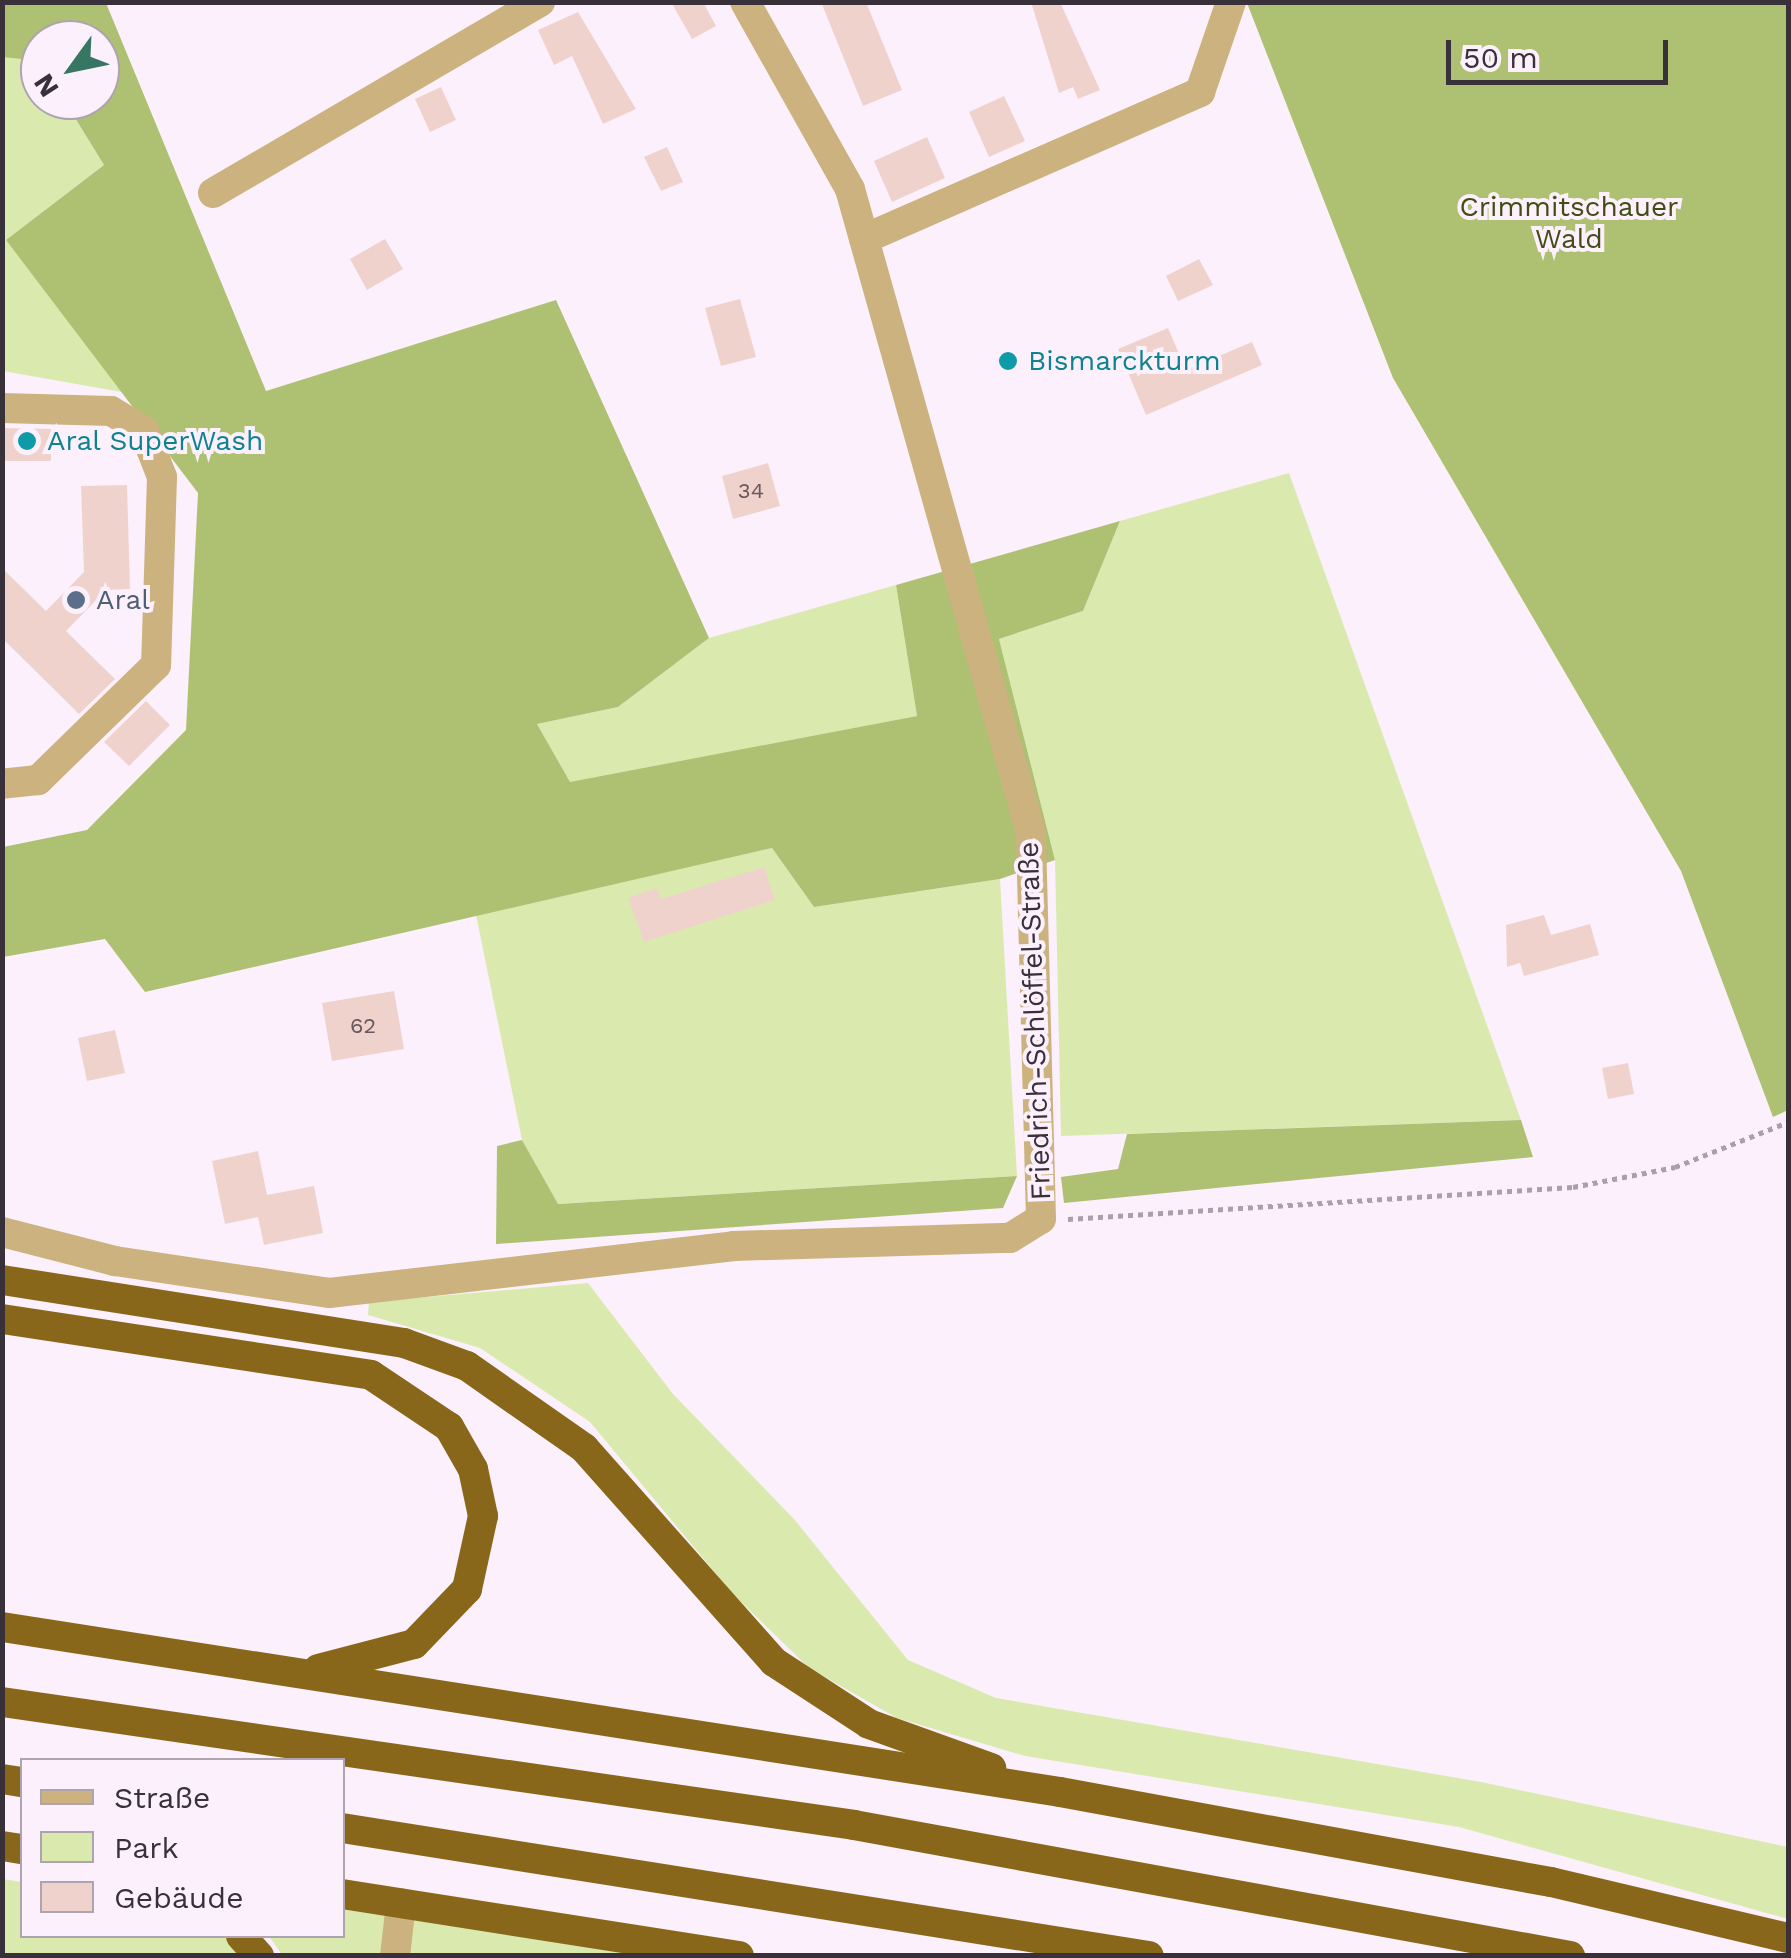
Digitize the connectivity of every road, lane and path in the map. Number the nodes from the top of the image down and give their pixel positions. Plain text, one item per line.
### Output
1 (540, 2) edge
2 (745, 2) edge
3 (1231, 2) edge
4 (213, 193) dead end
5 (864, 240) junction
6 (2, 408) edge
7 (2, 784) edge
8 (1788, 1122) edge
9 (1040, 1218) junction
10 (2, 1232) edge
11 (2, 1280) edge
12 (2, 1320) edge
13 (2, 1626) edge
14 (286, 1673) junction
15 (2, 1702) edge
16 (1060, 1792) junction
17 (345, 1828) edge
18 (345, 1894) edge
19 (401, 1902) junction
20 (1788, 1938) edge
21 (395, 1956) edge
22 (739, 1956) edge
23 (1149, 1956) edge
24 (1570, 1956) edge

1 - 4 street
2 - 5 street, Friedrich-Schlöffel-Straße
3 - 5 street
5 - 9 street, Friedrich-Schlöffel-Straße
6 - 7 street
8 - 9 path
9 - 10 street, Friedrich-Schlöffel-Straße
11 - 16 highway
12 - 14 highway
13 - 14 highway
14 - 16 highway
15 - 24 highway
16 - 20 highway
17 - 23 highway
18 - 19 highway
19 - 21 street
19 - 22 highway

